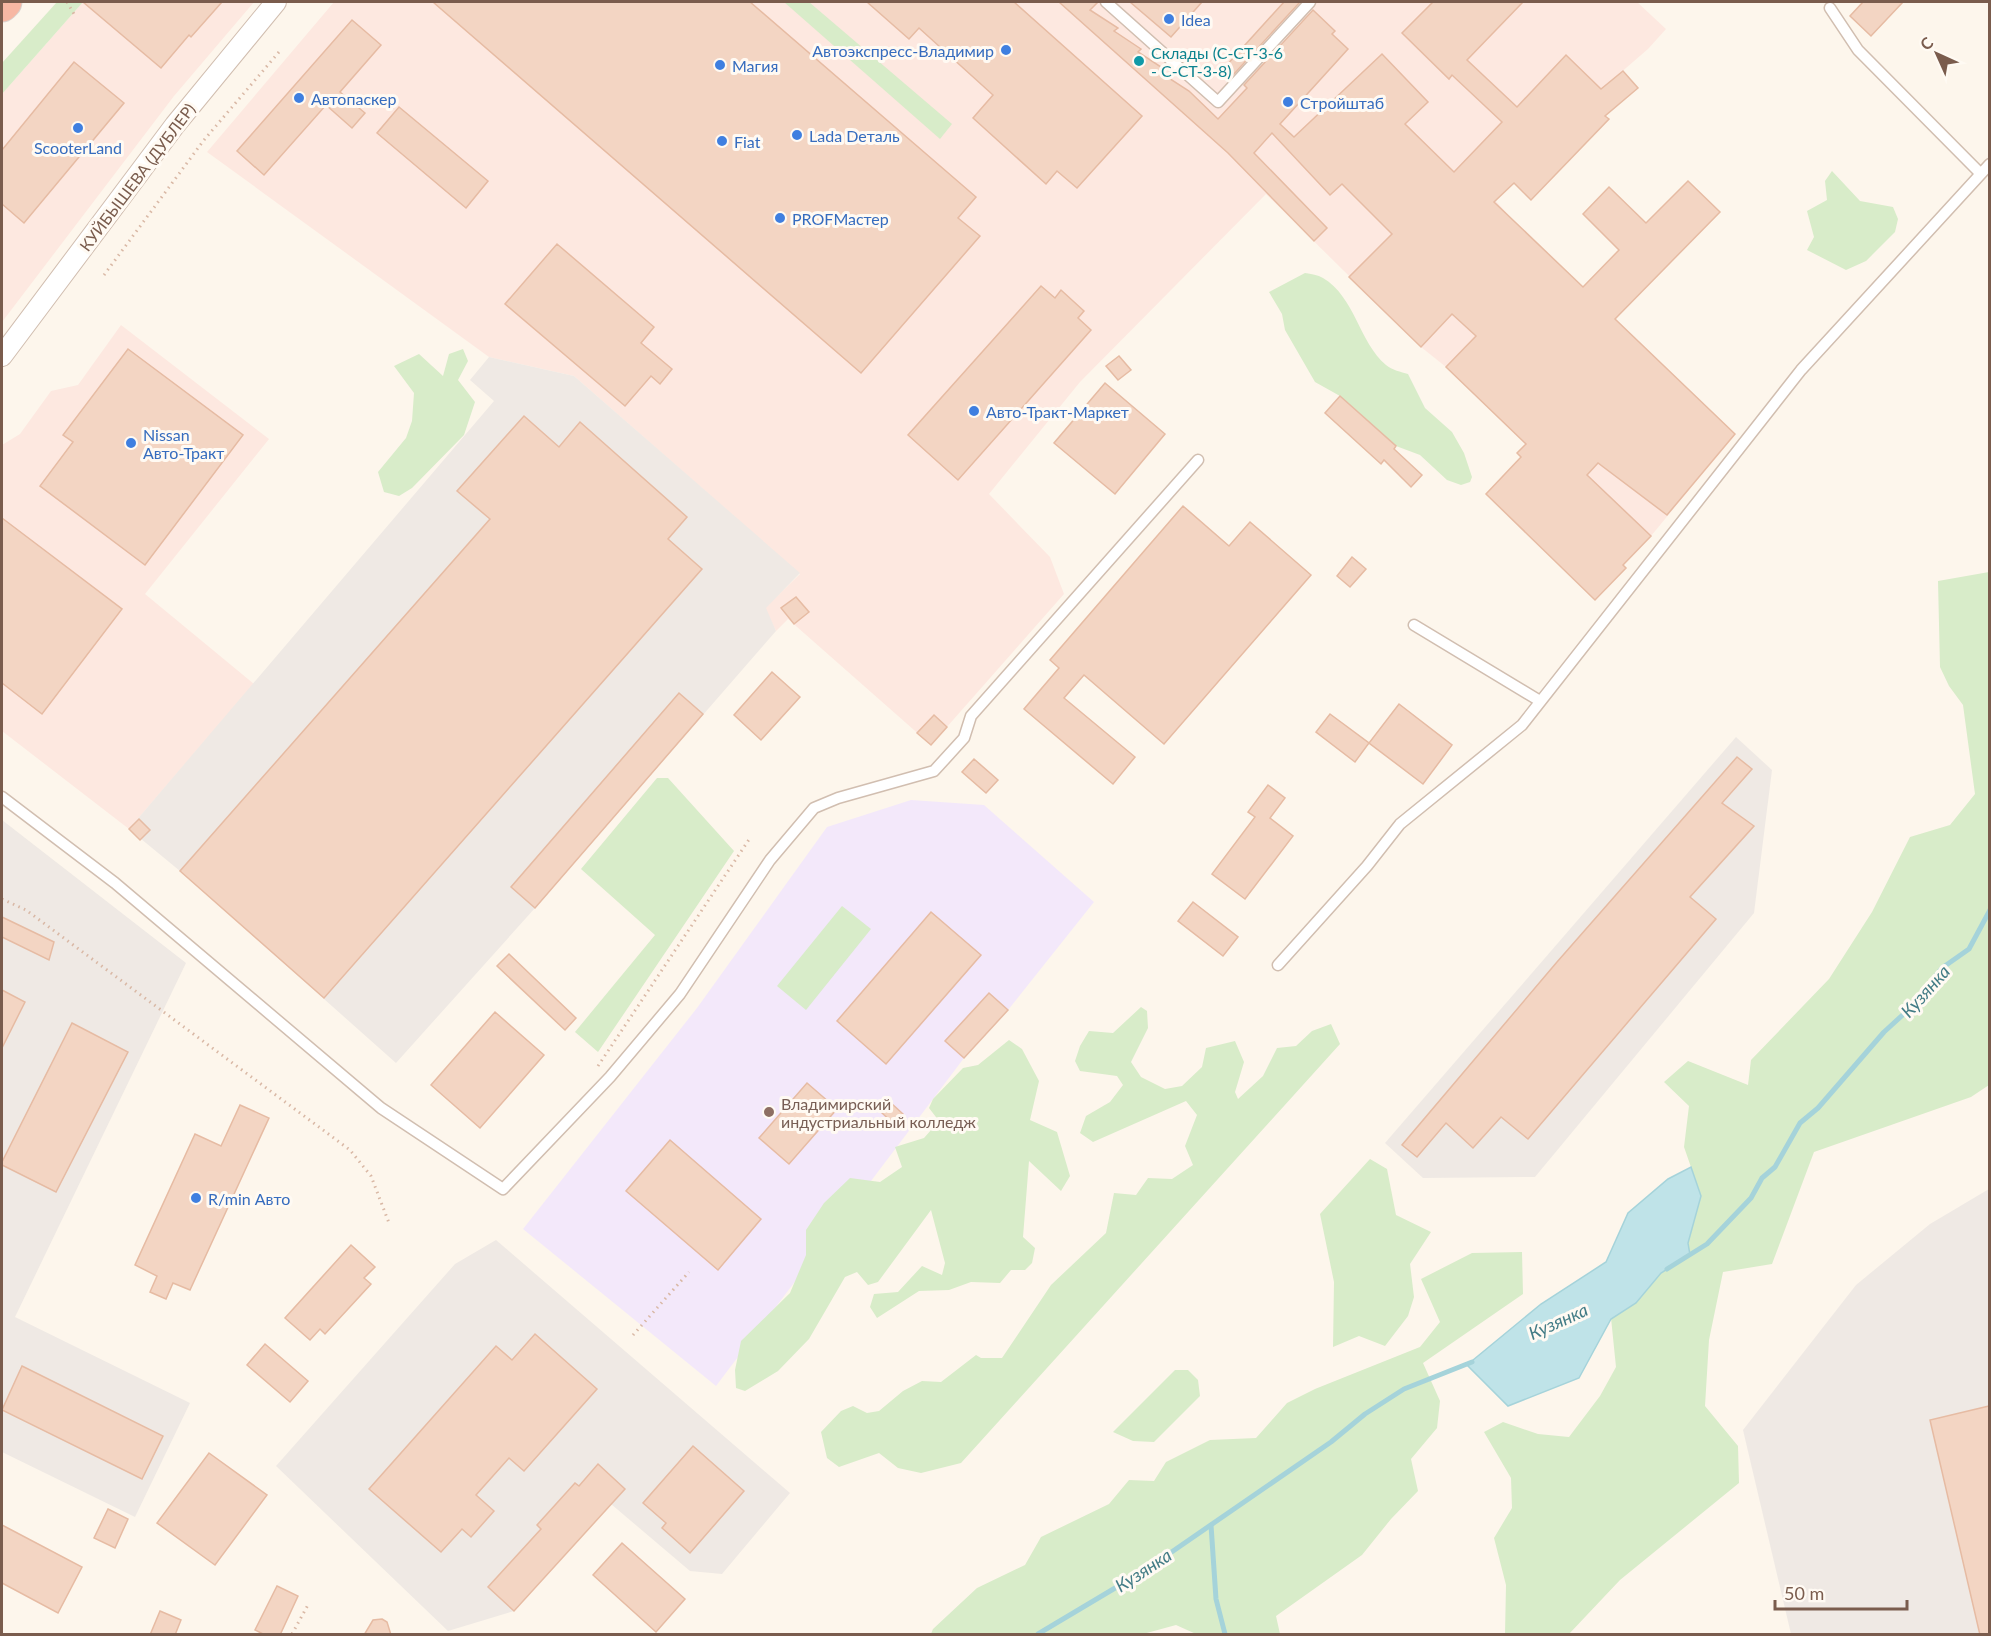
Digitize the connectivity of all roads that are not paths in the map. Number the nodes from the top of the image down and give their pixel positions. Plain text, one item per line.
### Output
1 (5, 2) edge
2 (276, 2) edge
3 (1106, 2) edge
4 (1310, 2) edge
5 (2, 5) edge
6 (1830, 8) dead end
7 (1989, 164) edge
8 (1980, 173) junction
9 (2, 356) edge
10 (1198, 460) dead end
11 (1414, 625) dead end
12 (1540, 701) junction
13 (2, 797) edge
14 (1278, 965) dead end

1 - 5 highway
2 - 9 street, КУЙБЫШЕВА (ДУБЛЕР)
3 - 4 lane
6 - 8 lane
7 - 8 lane
8 - 12 lane
10 - 13 lane
11 - 12 lane
12 - 14 lane

